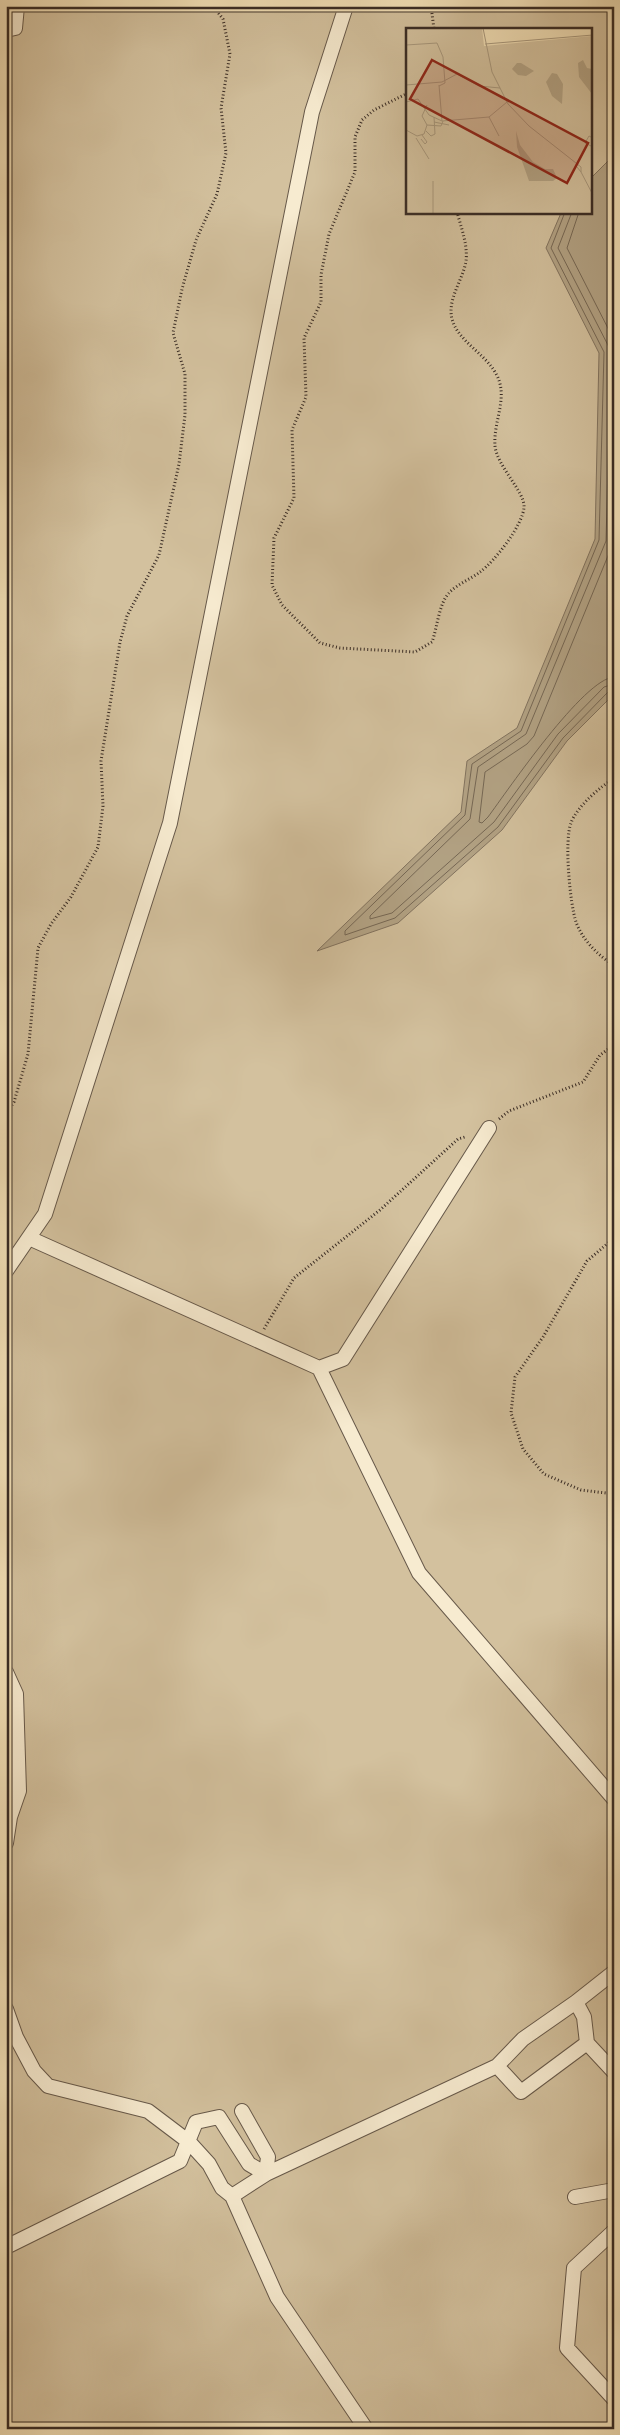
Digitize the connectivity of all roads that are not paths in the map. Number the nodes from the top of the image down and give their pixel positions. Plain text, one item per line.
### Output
1 (17, 6) edge
2 (346, 6) edge
3 (6, 30) edge
4 (489, 1128) road end
5 (28, 1238) junction
6 (6, 1271) edge
7 (319, 1368) junction
8 (6, 1672) edge
9 (614, 1799) edge
10 (6, 1843) edge
11 (614, 1972) edge
12 (576, 2002) junction
13 (6, 2009) edge
14 (587, 2043) junction
15 (497, 2066) junction
16 (614, 2072) edge
17 (242, 2111) dead end
18 (189, 2142) junction
19 (266, 2174) junction
20 (614, 2190) edge
21 (232, 2196) junction
22 (575, 2197) dead end
23 (614, 2231) edge
24 (6, 2246) edge
25 (614, 2399) edge
26 (366, 2429) edge

1 - 3 street
2 - 5 street
4 - 7 street
5 - 6 street
5 - 7 street
7 - 9 street
8 - 10 street
11 - 12 street
12 - 14 street
12 - 15 street
13 - 18 street
14 - 15 street
14 - 16 street
15 - 19 street
17 - 19 street
18 - 19 street
18 - 21 street
18 - 24 street
19 - 21 street
20 - 22 street
21 - 26 street
23 - 25 street

